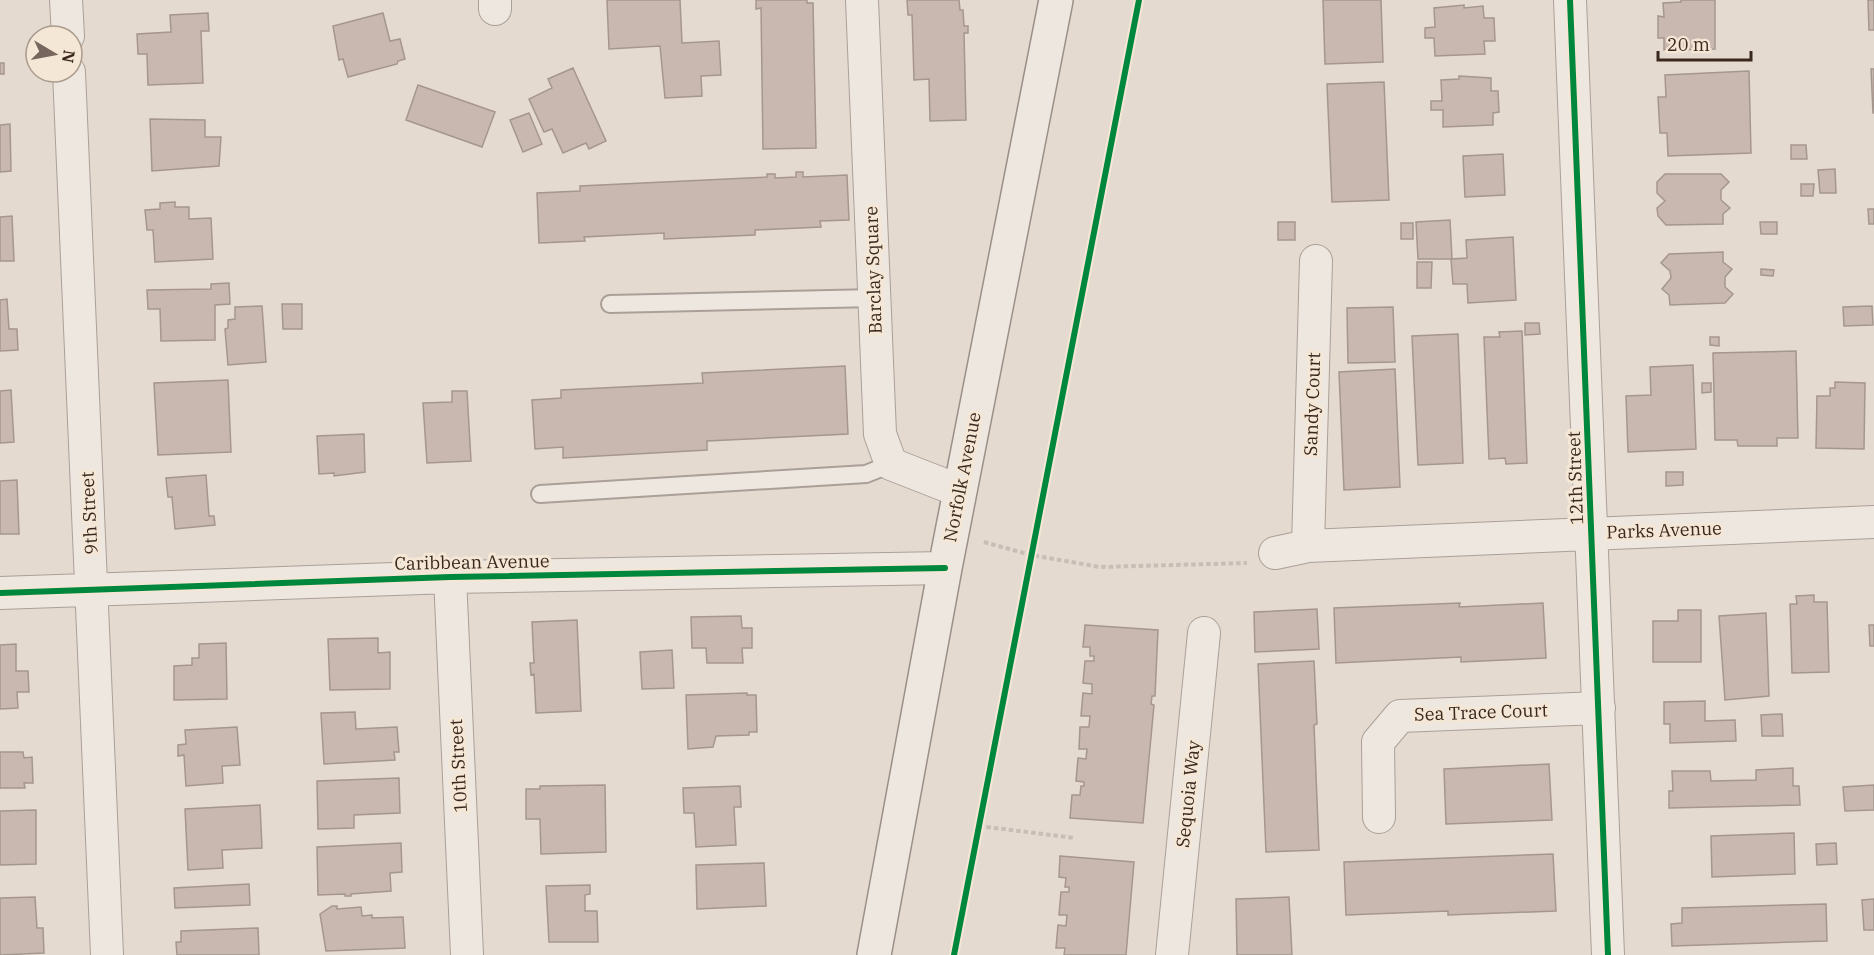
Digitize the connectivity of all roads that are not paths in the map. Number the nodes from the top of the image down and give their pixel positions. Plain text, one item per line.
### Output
1 (66, 0) edge
2 (862, 0) edge
3 (1056, 0) edge
4 (1570, 0) edge
5 (67, 24) edge
6 (70, 84) edge
7 (1316, 261) dead end
8 (875, 298) junction
9 (610, 304) dead end
10 (891, 464) junction
11 (960, 491) junction
12 (540, 494) dead end
13 (1874, 522) edge
14 (1592, 533) junction
15 (1308, 546) junction
16 (1275, 552) road end
17 (945, 568) junction
18 (450, 577) junction
19 (92, 589) junction
20 (0, 593) edge
21 (1204, 633) dead end
22 (1599, 708) junction
23 (1379, 817) dead end
24 (107, 955) edge
25 (467, 955) edge
26 (874, 955) edge
27 (1172, 955) edge
28 (1608, 955) edge

1 - 5 street
2 - 8 street, Barclay Square
3 - 11 main road, Norfolk Avenue
4 - 14 street, 12th Street
6 - 19 street, 9th Street
7 - 15 street, Sandy Court
8 - 9 lane
8 - 10 street, Barclay Square
10 - 11 street
10 - 12 lane
11 - 17 main road, Norfolk Avenue
13 - 14 street, Parks Avenue
14 - 15 street, Parks Avenue
14 - 22 street, 12th Street
15 - 16 street, Parks Avenue
17 - 18 street, Caribbean Avenue
17 - 26 main road, Norfolk Avenue
18 - 19 street, Caribbean Avenue
18 - 25 street, 10th Street
19 - 20 street, Caribbean Avenue
19 - 24 street, 9th Street
21 - 27 street, Sequoia Way
22 - 23 street, Sea Trace Court
22 - 28 street, 12th Street

